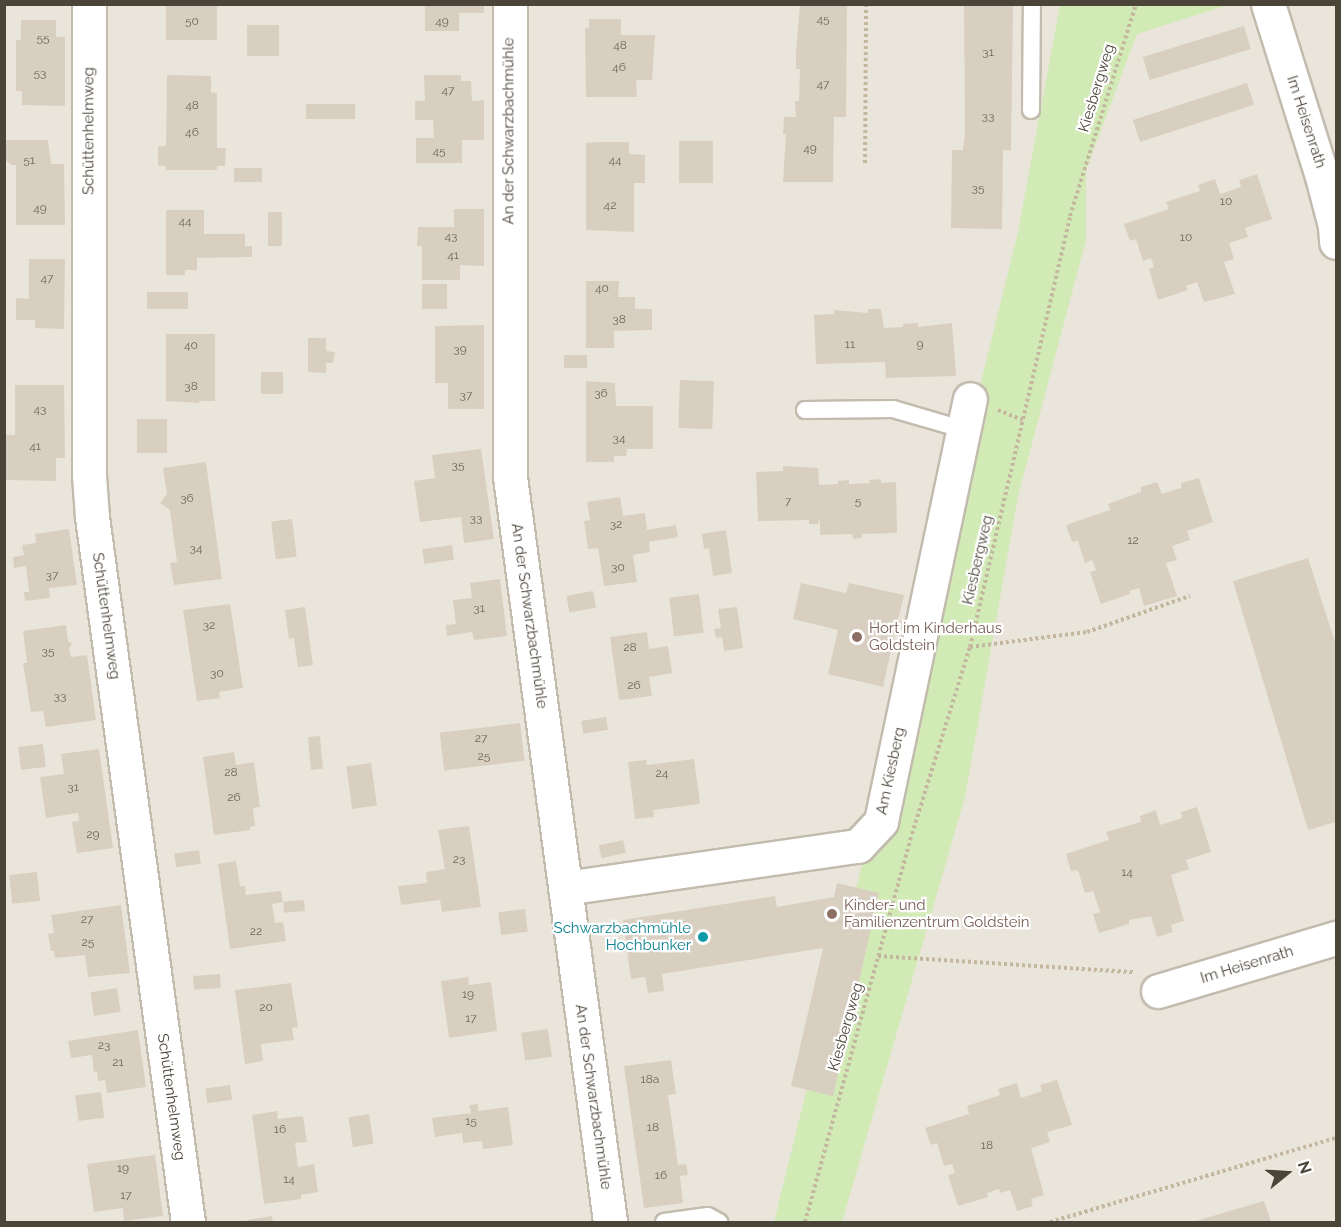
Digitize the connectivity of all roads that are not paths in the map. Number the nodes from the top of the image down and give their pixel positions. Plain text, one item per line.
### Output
1 (89, 4) edge
2 (510, 4) edge
3 (1032, 4) edge
4 (1268, 4) edge
5 (1031, 110) dead end
6 (1336, 242) edge
7 (805, 410) dead end
8 (966, 414) joint
9 (565, 888) junction
10 (1336, 938) edge
11 (1158, 991) road end
12 (188, 1222) edge
13 (610, 1222) edge
14 (664, 1222) edge
15 (719, 1222) edge

1 - 12 street, Schüttenhelmweg
2 - 9 street, An der Schwarzbachmühle
3 - 5 lane
4 - 6 street, Im Heisenrath
7 - 8 lane
8 - 9 street, Am Kiesberg
9 - 13 street, An der Schwarzbachmühle
10 - 11 street, Im Heisenrath
14 - 15 lane

